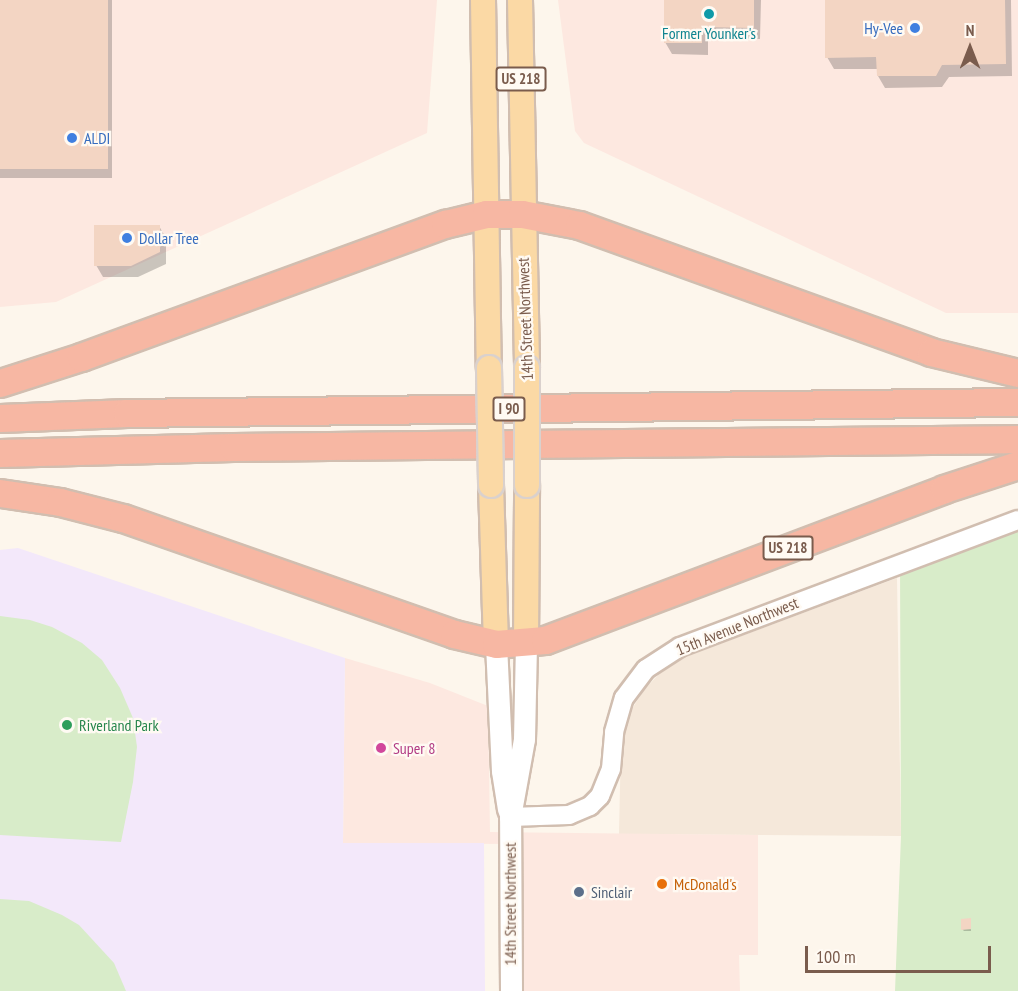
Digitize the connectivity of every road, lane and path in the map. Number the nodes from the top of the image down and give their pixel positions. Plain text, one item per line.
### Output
1 (483, 0) edge
2 (520, 0) edge
3 (486, 214) junction
4 (522, 214) junction
5 (1018, 373) edge
6 (0, 383) edge
7 (1018, 402) edge
8 (0, 418) edge
9 (1018, 439) edge
10 (0, 453) edge
11 (1018, 465) edge
12 (0, 493) edge
13 (1018, 520) edge
14 (526, 643) junction
15 (496, 644) junction
16 (510, 817) junction
17 (511, 991) edge

1 - 3 main road, 14th Street Northwest / US 218
2 - 4 main road, 14th Street Northwest / US 218
3 - 4 highway
3 - 6 highway
3 - 15 main road, 14th Street Northwest / US 218, bridge
4 - 5 highway
4 - 14 main road, 14th Street Northwest, bridge
7 - 8 highway, I 90
9 - 10 highway, I 90
11 - 14 highway, US 218
12 - 15 highway
13 - 16 street, 15th Avenue Northwest
14 - 15 highway, US 218
14 - 16 main road, 14th Street Northwest
15 - 16 main road, 14th Street Northwest
16 - 17 main road, 14th Street Northwest

